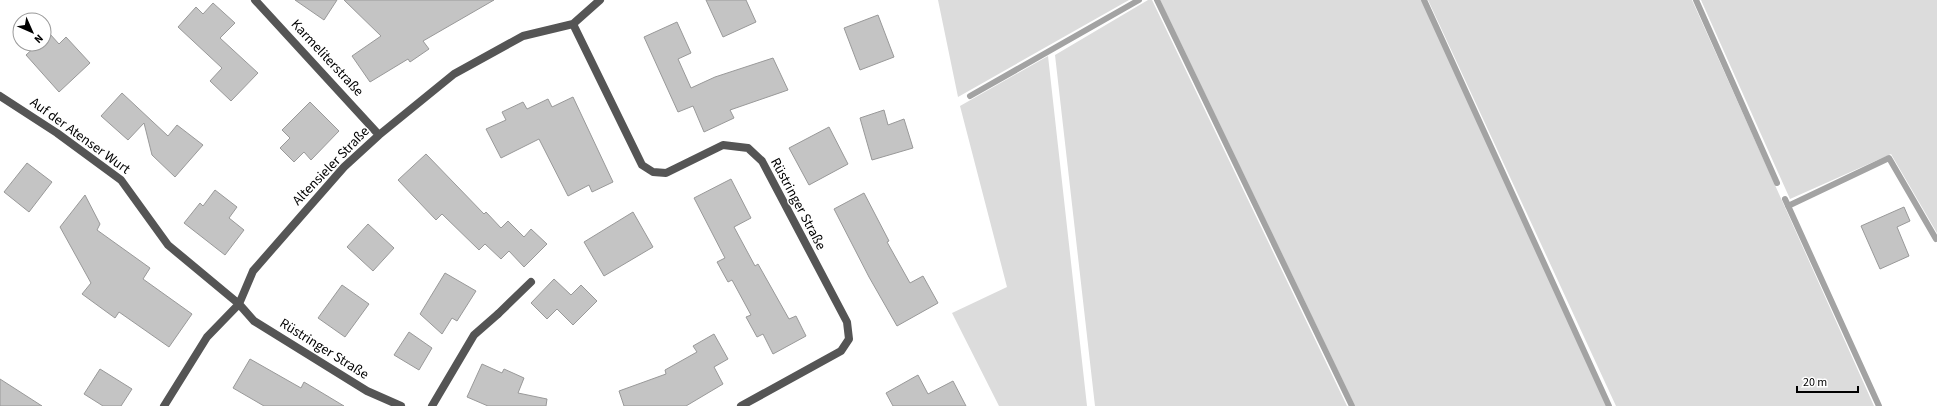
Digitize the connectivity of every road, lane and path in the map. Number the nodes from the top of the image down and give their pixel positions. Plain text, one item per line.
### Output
1 (255, 0) edge
2 (600, 0) edge
3 (573, 24) junction
4 (0, 96) edge
5 (379, 134) junction
6 (532, 282) dead end
7 (239, 304) junction
8 (164, 406) edge
9 (401, 406) edge
10 (432, 406) edge
11 (742, 406) edge

1 - 5 street, Karmeliterstraße
2 - 3 street, Altensieler Straße
3 - 5 street, Altensieler Straße
3 - 11 street, Rüstringer Straße
4 - 7 street, Auf der Atenser Wurt
5 - 7 street, Altensieler Straße
6 - 10 street
7 - 8 street, Altensieler Straße
7 - 9 street, Rüstringer Straße

